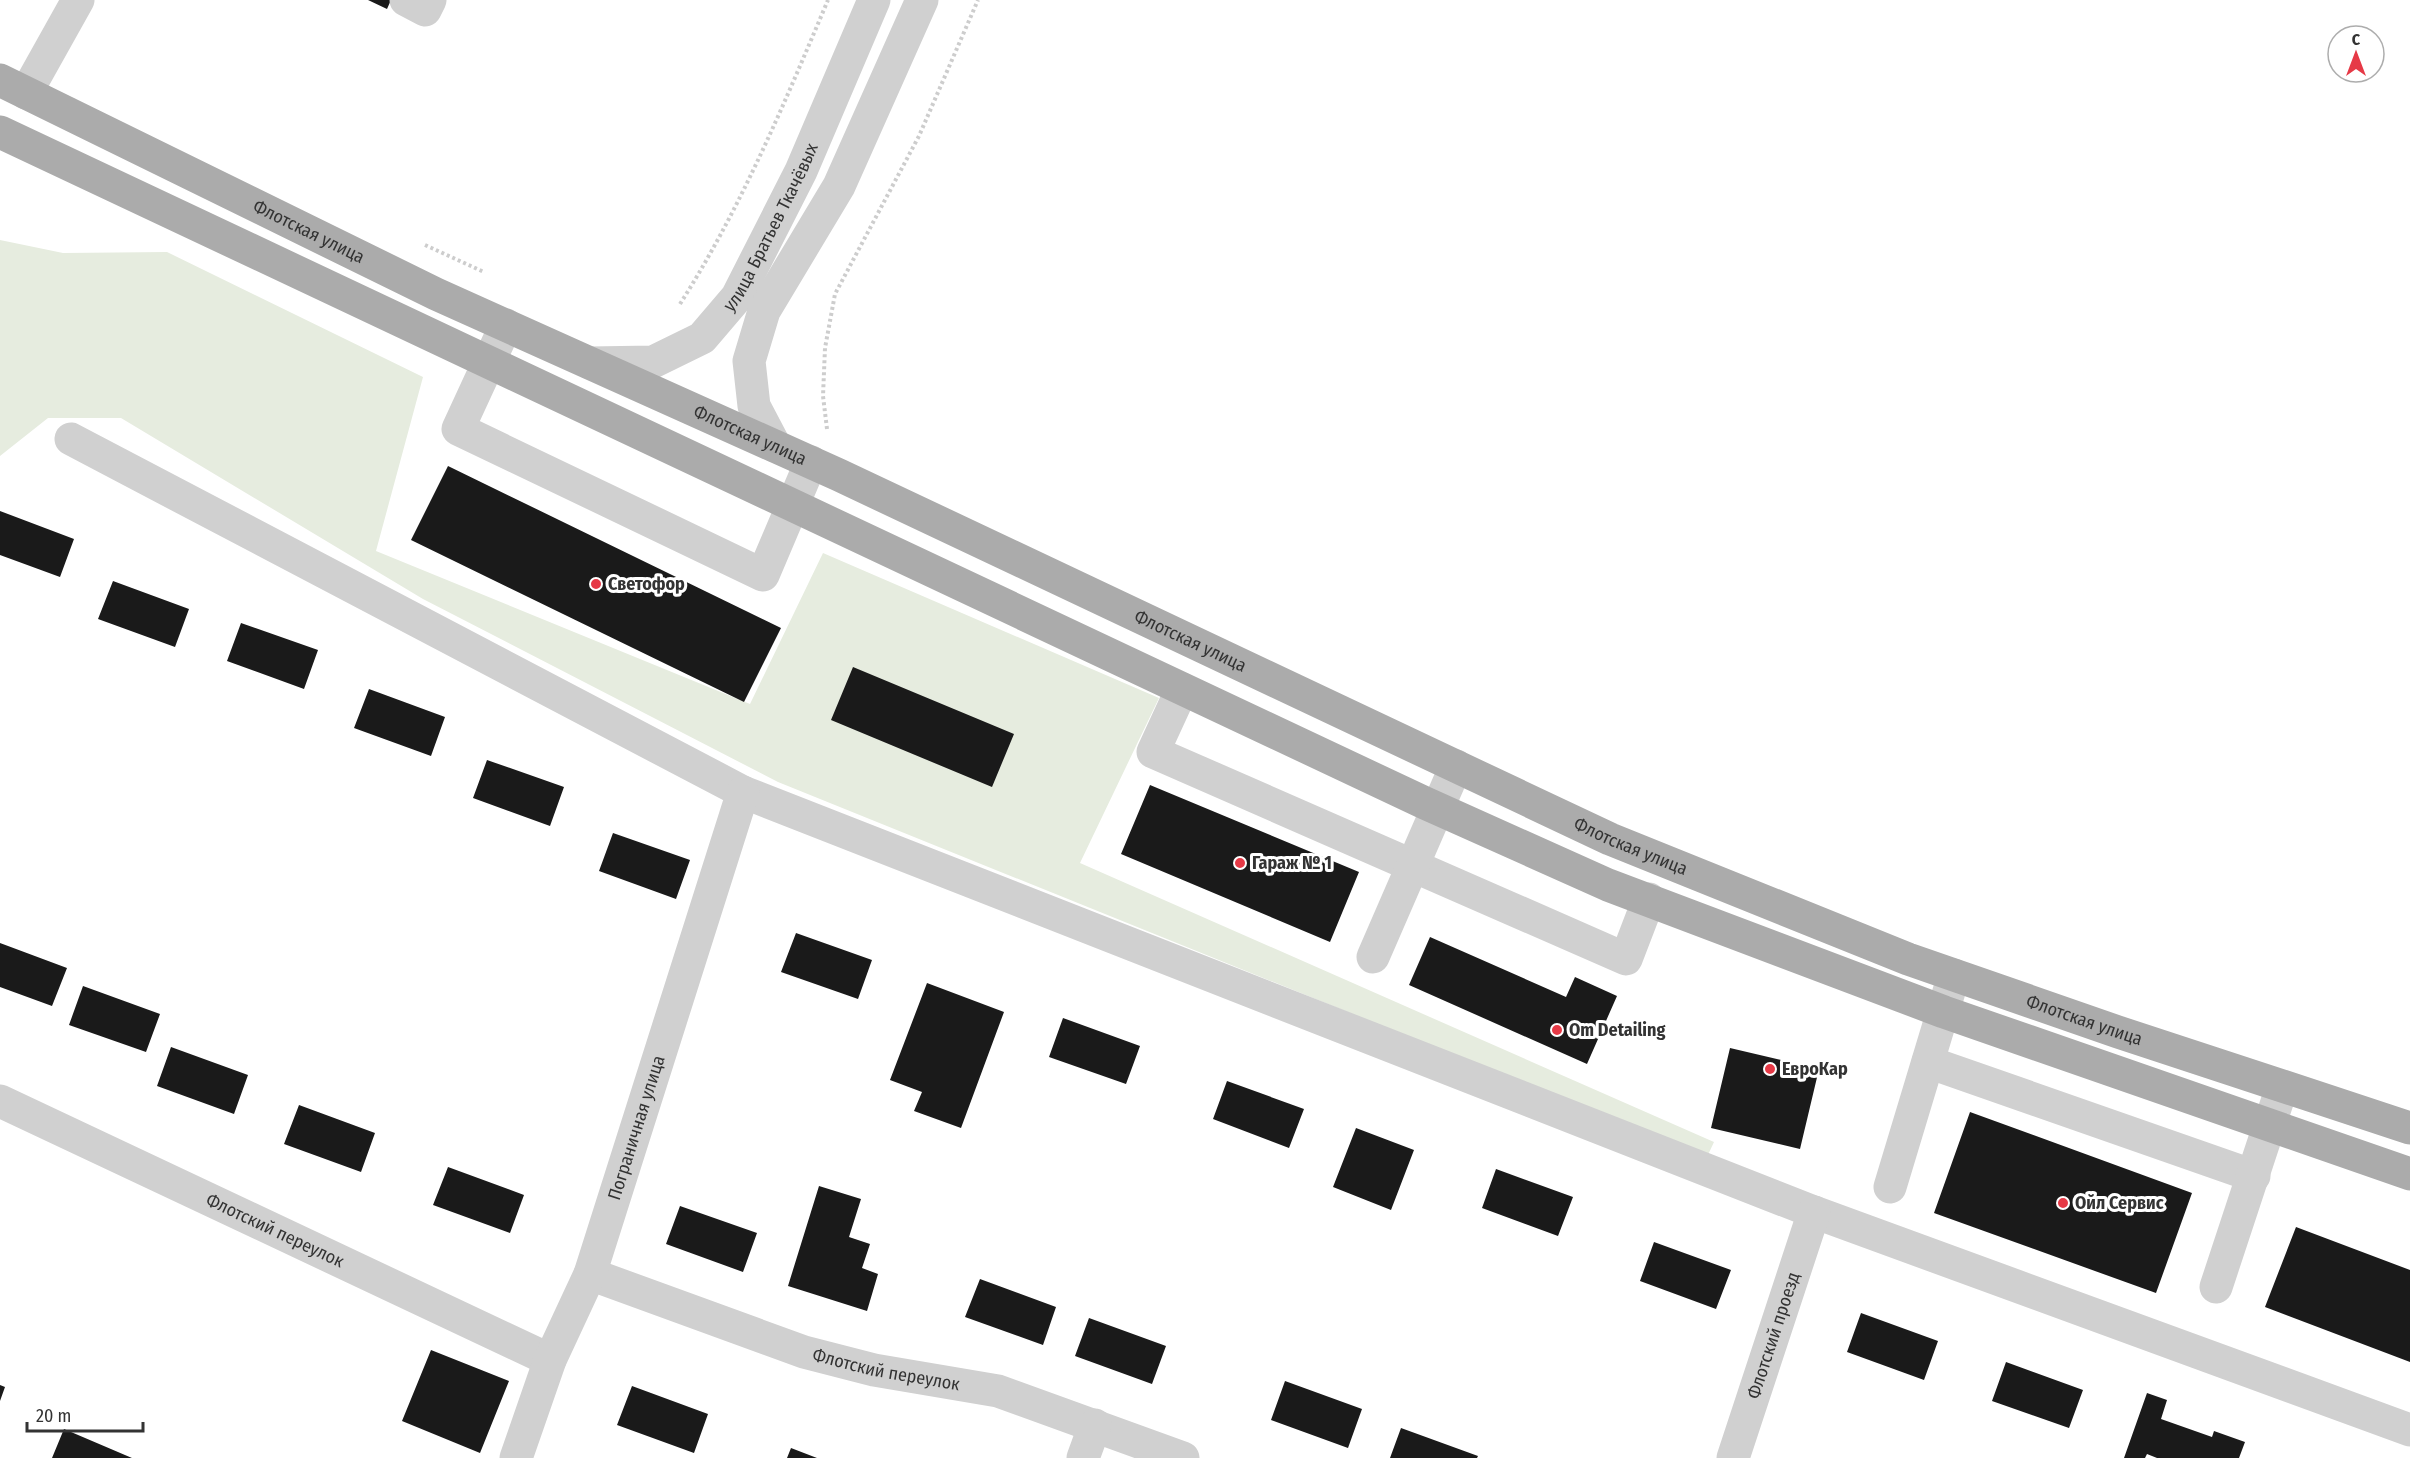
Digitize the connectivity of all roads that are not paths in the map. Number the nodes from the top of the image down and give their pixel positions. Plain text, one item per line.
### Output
1 (78, 0) edge
2 (406, 0) edge
3 (430, 0) edge
4 (874, 0) edge
5 (922, 0) edge
6 (13, 86) edge
7 (0, 132) edge
8 (506, 326) junction
9 (489, 362) junction
10 (590, 363) junction
11 (71, 439) dead end
12 (775, 446) junction
13 (811, 462) junction
14 (793, 505) junction
15 (1182, 689) junction
16 (1456, 766) junction
17 (743, 792) junction
18 (1437, 808) junction
19 (1413, 865) junction
20 (1649, 899) junction
21 (1373, 957) dead end
22 (1954, 975) junction
23 (1944, 1012) junction
24 (1928, 1062) junction
25 (2282, 1087) junction
26 (0, 1101) edge
27 (2270, 1126) junction
28 (2410, 1128) edge
29 (2410, 1174) edge
30 (2254, 1176) junction
31 (1890, 1187) dead end
32 (1814, 1212) junction
33 (590, 1274) junction
34 (2216, 1287) dead end
35 (550, 1360) junction
36 (1095, 1425) junction
37 (2410, 1430) edge
38 (516, 1458) edge
39 (1083, 1458) edge
40 (1183, 1458) edge
41 (1733, 1458) edge

1 - 6 street
2 - 3 street
4 - 10 street, улица Братьев Ткачёвых
5 - 12 street, улица Братьев Ткачёвых
6 - 8 main road, Флотская улица
7 - 9 main road
8 - 9 street
8 - 10 main road, Флотская улица
9 - 14 main road
9 - 14 street
10 - 12 main road, Флотская улица
11 - 17 street
12 - 13 main road, Флотская улица
13 - 14 street
13 - 16 main road, Флотская улица
14 - 15 main road
15 - 18 main road
15 - 19 street
16 - 18 street
16 - 22 main road, Флотская улица
17 - 32 street
17 - 33 street, Пограничная улица
18 - 19 street
18 - 20 main road
19 - 20 street
19 - 21 street
20 - 23 main road
22 - 23 street
22 - 25 main road, Флотская улица
23 - 24 street
23 - 27 main road
24 - 30 street
24 - 31 street
25 - 27 street
25 - 28 main road, Флотская улица
26 - 35 street, Флотский переулок
27 - 29 main road
27 - 30 street
30 - 34 street
32 - 37 street
32 - 41 street, Флотский проезд
33 - 35 street, Пограничная улица
33 - 36 street, Флотский переулок
35 - 38 street, Пограничная улица
36 - 39 street
36 - 40 street, Флотский переулок

